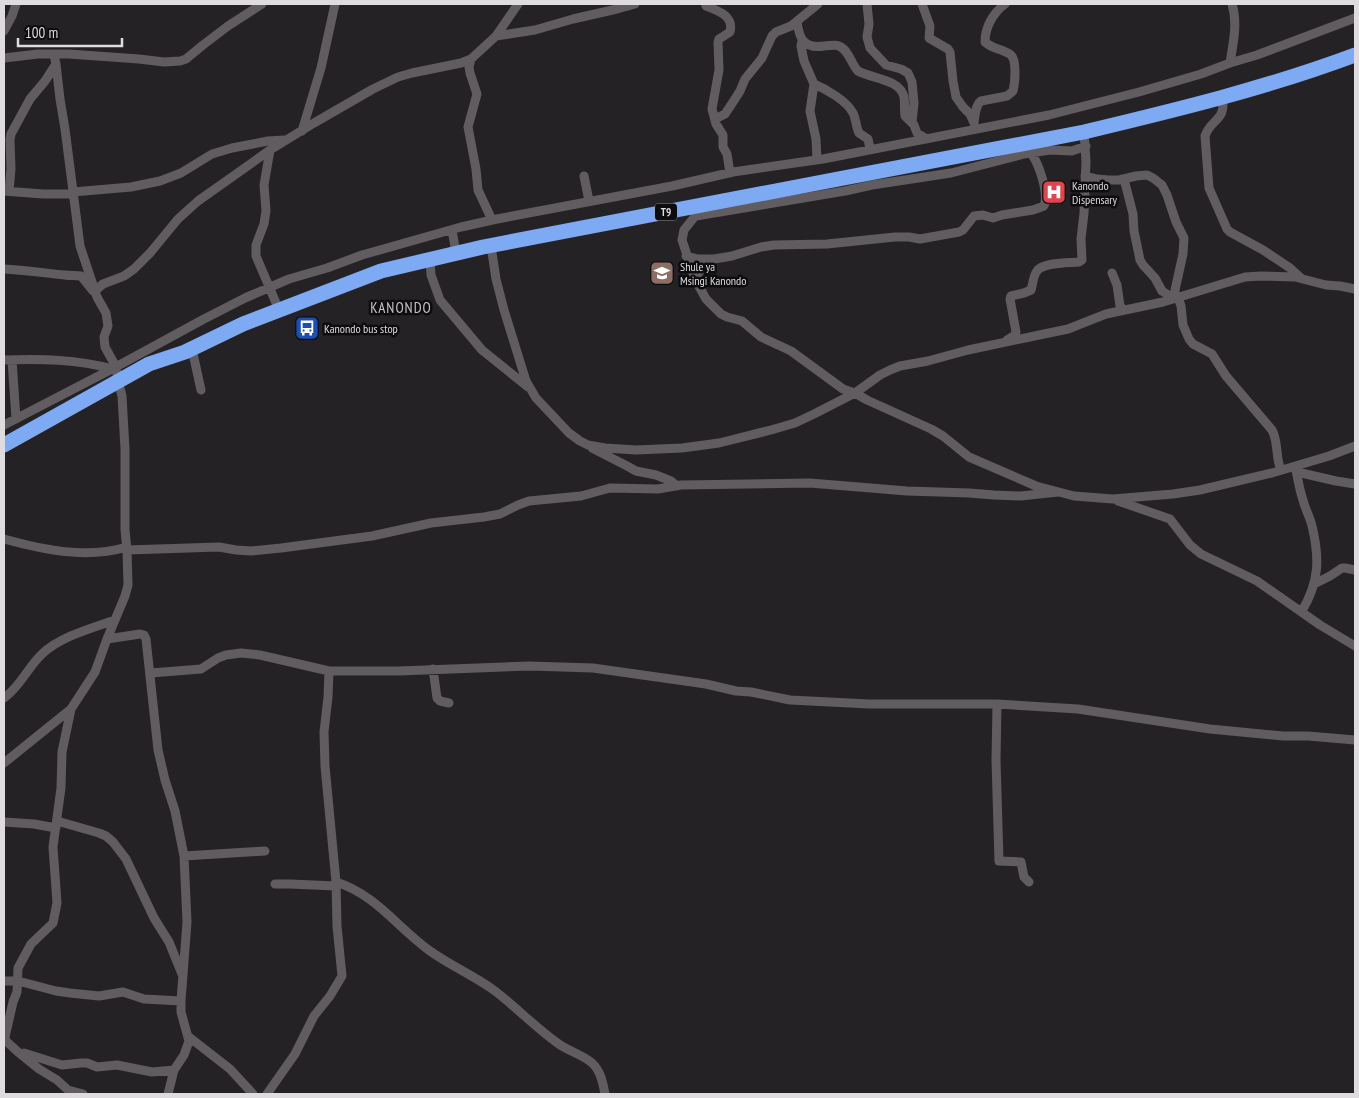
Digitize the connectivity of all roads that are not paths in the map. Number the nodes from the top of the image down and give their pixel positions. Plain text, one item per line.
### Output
1 (16, 4) edge
2 (262, 4) edge
3 (335, 4) edge
4 (518, 4) edge
5 (635, 4) edge
6 (818, 4) edge
7 (867, 4) edge
8 (922, 4) edge
9 (1005, 4) edge
10 (1232, 4) edge
11 (706, 6) dead end
12 (1355, 18) edge
13 (797, 21) junction
14 (4, 31) edge
15 (496, 36) junction
16 (802, 41) junction
17 (1355, 55) edge
18 (4, 58) edge
19 (55, 59) junction
20 (471, 59) junction
21 (1230, 63) junction
22 (814, 84) junction
23 (1222, 97) junction
24 (715, 119) junction
25 (912, 122) junction
26 (976, 126) junction
27 (302, 130) junction
28 (927, 139) junction
29 (1085, 139) junction
30 (287, 140) junction
31 (870, 149) junction
32 (270, 150) junction
33 (1031, 154) junction
34 (817, 160) junction
35 (730, 173) junction
36 (584, 176) dead end
37 (1085, 176) junction
38 (1124, 179) junction
39 (6, 191) edge
40 (73, 193) junction
41 (589, 201) junction
42 (700, 210) junction
43 (492, 220) junction
44 (452, 230) junction
45 (491, 246) junction
46 (456, 253) junction
47 (686, 256) junction
48 (430, 259) junction
49 (714, 259) junction
50 (4, 269) edge
51 (1112, 272) dead end
52 (1301, 278) junction
53 (695, 279) junction
54 (270, 287) junction
55 (1355, 289) edge
56 (96, 294) junction
57 (1176, 298) junction
58 (279, 310) junction
59 (1124, 310) junction
60 (1002, 342) junction
61 (192, 349) junction
62 (8, 360) edge
63 (116, 373) junction
64 (530, 389) junction
65 (201, 390) dead end
66 (855, 393) junction
67 (16, 419) junction
68 (4, 425) edge
69 (4, 445) edge
70 (588, 445) junction
71 (1355, 446) edge
72 (1296, 469) junction
73 (1281, 470) junction
74 (1355, 484) edge
75 (677, 486) junction
76 (1058, 492) junction
77 (1113, 499) junction
78 (4, 539) edge
79 (127, 548) junction
80 (1355, 570) edge
81 (1314, 584) junction
82 (1302, 611) junction
83 (115, 620) junction
84 (107, 639) junction
85 (1355, 646) edge
86 (433, 669) junction
87 (328, 671) junction
88 (151, 673) junction
89 (4, 698) edge
90 (449, 703) dead end
91 (997, 704) junction
92 (71, 710) junction
93 (1355, 740) edge
94 (4, 763) edge
95 (4, 822) edge
96 (56, 824) junction
97 (265, 851) dead end
98 (184, 856) junction
99 (1029, 882) dead end
100 (276, 884) dead end
101 (336, 884) junction
102 (182, 976) junction
103 (4, 981) edge
104 (18, 981) junction
105 (181, 1000) junction
106 (189, 1038) junction
107 (6, 1045) edge
108 (18, 1052) junction
109 (174, 1070) junction
110 (83, 1094) edge
111 (168, 1094) edge
112 (253, 1094) edge
113 (267, 1094) edge
114 (605, 1094) edge

1 - 14 street
2 - 19 street
3 - 27 street
4 - 15 street
5 - 15 street
6 - 13 street
7 - 25 street
8 - 26 street
9 - 26 street
10 - 21 street
11 - 24 street
12 - 21 street
13 - 16 street
13 - 24 street
15 - 20 street
16 - 22 street
16 - 25 street
17 - 23 highway, T9
18 - 19 street
19 - 39 street
19 - 40 street
20 - 27 street
20 - 43 street
21 - 26 street
22 - 31 street
22 - 34 street
23 - 29 highway, T9
23 - 52 street
24 - 35 street
25 - 28 street
26 - 28 street
27 - 30 street
28 - 31 street
29 - 33 street
29 - 37 street
29 - 42 highway, T9
30 - 32 street
30 - 40 street
31 - 34 street
32 - 54 street
32 - 56 street
33 - 42 street
33 - 49 street
34 - 35 street
35 - 41 street
36 - 41 street
37 - 38 street
37 - 60 street
38 - 57 street
38 - 57 street
39 - 40 street
40 - 56 street
41 - 43 street
42 - 45 highway, T9
42 - 47 street
43 - 44 street
44 - 46 street
44 - 54 street
45 - 46 highway, T9
45 - 64 street
46 - 48 highway, T9
47 - 49 street
47 - 53 street
48 - 58 highway, T9
48 - 64 street
49 - 53 street
50 - 56 street
51 - 59 street
52 - 55 street
52 - 57 street
53 - 66 street
54 - 58 street
54 - 63 street
56 - 63 street
57 - 59 street
57 - 73 street
58 - 61 highway, T9
59 - 60 street
60 - 66 street
61 - 63 highway, T9
61 - 65 street
62 - 63 street
62 - 67 street
63 - 67 street
63 - 69 highway, T9
63 - 79 street
64 - 70 street
66 - 70 street
66 - 76 street
67 - 68 street
70 - 75 street
71 - 72 street
72 - 73 street
72 - 74 street
72 - 81 street
73 - 77 street
75 - 76 street
75 - 79 street
76 - 77 street
77 - 82 street
78 - 79 street
79 - 83 street
80 - 81 street
81 - 82 street
82 - 85 street
83 - 84 street
83 - 89 street
84 - 88 street
84 - 92 street
86 - 87 street
86 - 90 street
86 - 91 street
87 - 88 street
87 - 101 street
88 - 98 street
91 - 93 street
91 - 99 street
92 - 94 street
92 - 96 street
95 - 96 street
96 - 102 street
96 - 104 street
97 - 98 street
98 - 102 street
100 - 101 street
101 - 113 street
101 - 114 street
102 - 105 street
103 - 104 street
104 - 105 street
104 - 107 street
105 - 106 street
106 - 109 street
106 - 112 street
107 - 108 street
108 - 109 street
108 - 110 street
109 - 111 street

